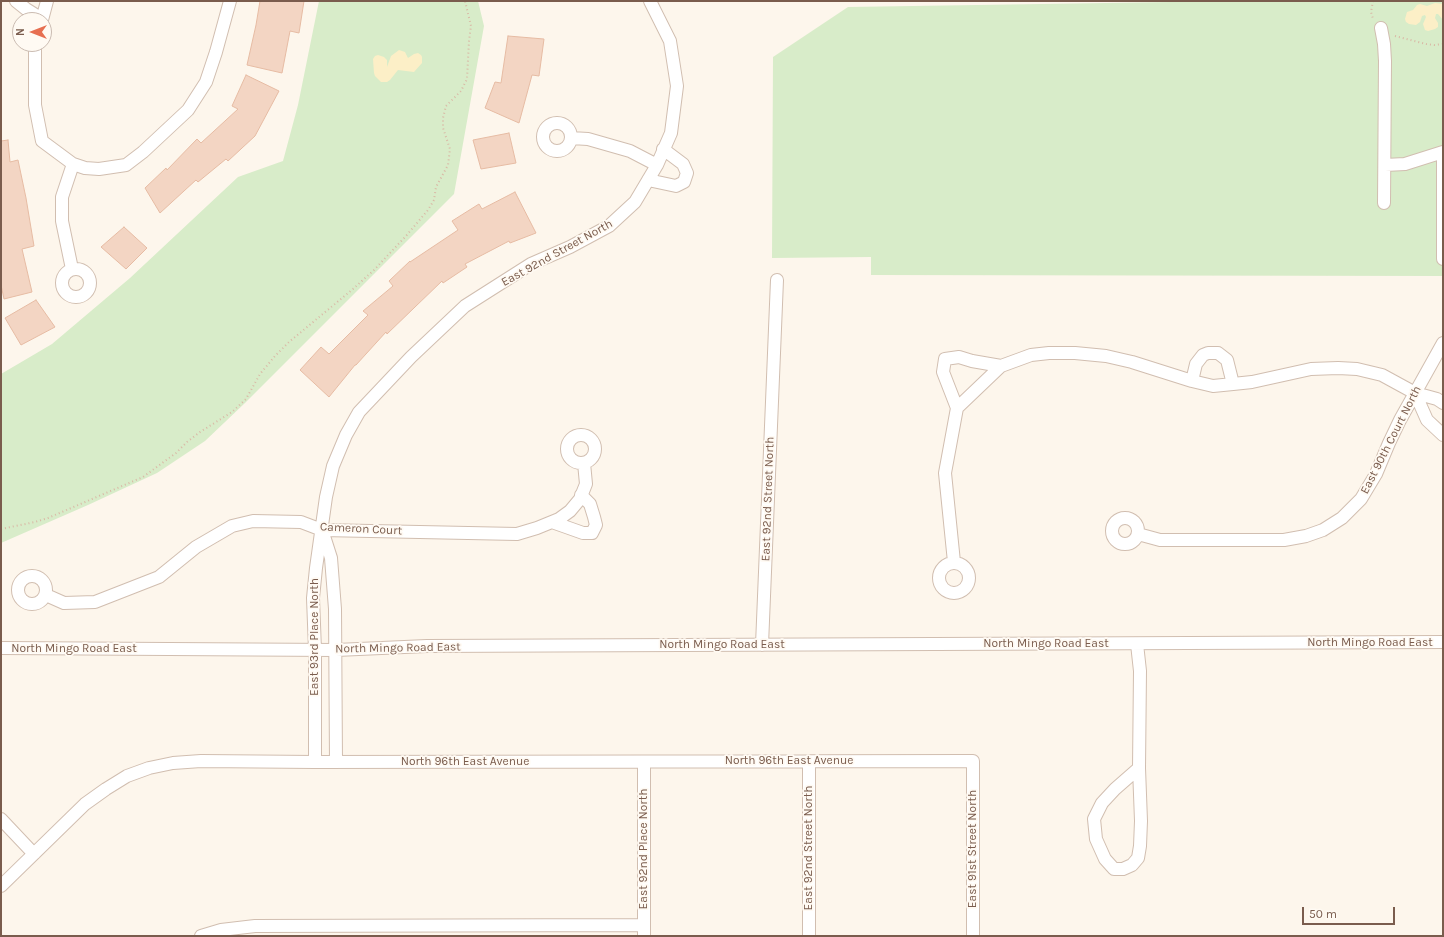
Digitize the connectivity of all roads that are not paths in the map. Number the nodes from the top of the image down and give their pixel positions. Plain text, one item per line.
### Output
1 (16, 1) edge
2 (47, 1) edge
3 (230, 1) edge
4 (650, 1) edge
5 (31, 12) edge
6 (44, 12) edge
7 (1381, 28) road end
8 (35, 52) edge
9 (571, 138) dead end
10 (664, 149) junction
11 (73, 164) junction
12 (657, 165) junction
13 (1385, 165) junction
14 (648, 180) junction
15 (1384, 203) dead end
16 (1443, 259) edge
17 (72, 269) dead end
18 (776, 280) dead end
19 (1443, 343) edge
20 (1001, 366) junction
21 (1192, 381) junction
22 (1233, 384) junction
23 (1415, 393) junction
24 (1443, 403) edge
25 (957, 408) junction
26 (1443, 435) edge
27 (584, 463) dead end
28 (581, 495) junction
29 (552, 522) junction
30 (322, 530) junction
31 (1138, 534) dead end
32 (954, 562) dead end
33 (46, 595) dead end
34 (1443, 642) edge
35 (1137, 644) junction
36 (762, 645) junction
37 (1, 648) edge
38 (315, 650) junction
39 (336, 650) junction
40 (809, 761) junction
41 (973, 761) joint
42 (315, 762) junction
43 (336, 762) junction
44 (644, 762) junction
45 (1139, 768) junction
46 (1, 819) edge
47 (34, 854) junction
48 (1, 886) edge
49 (644, 931) edge
50 (201, 936) edge
51 (809, 936) edge
52 (973, 936) edge

1 - 5 street
2 - 6 street
3 - 11 street
4 - 10 street, East 92nd Street North
7 - 13 street
8 - 11 street
9 - 12 street
10 - 12 street, East 92nd Street North
10 - 14 street
11 - 17 street
12 - 14 street, East 92nd Street North
13 - 15 street
13 - 16 street
14 - 30 street, East 92nd Street North
18 - 36 street, East 92nd Street North
19 - 23 street, East 90th Court North
20 - 21 street
20 - 25 street
20 - 25 street
21 - 22 street
21 - 22 street
22 - 23 street
23 - 24 street
23 - 26 street
23 - 31 street, East 90th Court North
25 - 32 street
27 - 28 street, Cameron Court
28 - 29 street, Cameron Court
28 - 29 street
29 - 30 street, Cameron Court
30 - 33 street, Cameron Court
30 - 38 street, East 93rd Place North
30 - 39 street, East 93rd Place North
34 - 35 street, North Mingo Road East
35 - 36 street, North Mingo Road East
35 - 45 street
36 - 39 street, North Mingo Road East
37 - 38 street, North Mingo Road East
38 - 39 street, North Mingo Road East
38 - 42 street, East 93rd Place North
39 - 43 street, East 93rd Place North
40 - 41 street, North 96th East Avenue
40 - 44 street, North 96th East Avenue
40 - 51 street, East 92nd Street North
41 - 52 street, East 91st Street North
42 - 43 street, North 96th East Avenue
42 - 47 street, North 96th East Avenue
43 - 44 street, North 96th East Avenue
44 - 49 street, East 92nd Place North
45 - 45 street
46 - 47 street
47 - 48 street, North 96th East Avenue
49 - 50 street

